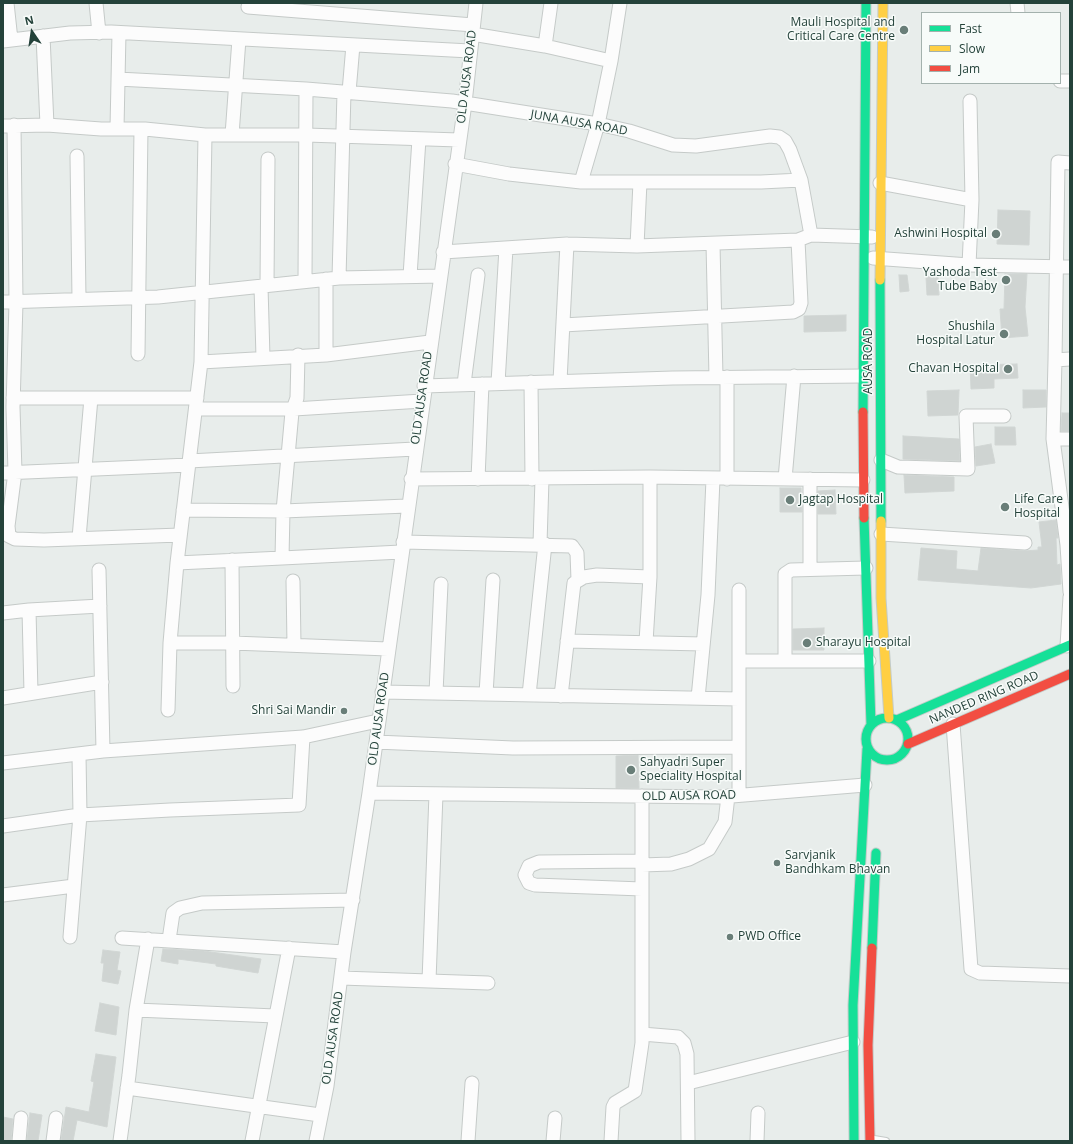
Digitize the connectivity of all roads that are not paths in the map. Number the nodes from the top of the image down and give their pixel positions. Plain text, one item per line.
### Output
1 (7, 3) edge
2 (96, 3) edge
3 (476, 3) edge
4 (551, 3) edge
5 (620, 3) edge
6 (866, 3) edge
7 (883, 3) edge
8 (248, 7) dead end
9 (473, 30) junction
10 (99, 33) junction
11 (119, 33) junction
12 (43, 36) junction
13 (239, 39) junction
14 (7, 41) edge
15 (353, 45) junction
16 (545, 46) junction
17 (470, 51) junction
18 (611, 60) junction
19 (118, 79) junction
20 (236, 85) junction
21 (306, 89) junction
22 (346, 92) junction
23 (970, 101) dead end
24 (465, 103) junction
25 (598, 124) junction
26 (9, 125) edge
27 (47, 125) junction
28 (117, 128) junction
29 (141, 129) junction
30 (205, 135) junction
31 (232, 135) junction
32 (306, 135) junction
33 (343, 137) junction
34 (419, 139) junction
35 (459, 140) junction
36 (77, 156) dead end
37 (268, 159) dead end
38 (1070, 163) edge
39 (455, 164) junction
40 (800, 180) junction
41 (581, 182) junction
42 (640, 182) junction
43 (880, 183) junction
44 (972, 200) junction
45 (811, 235) junction
46 (863, 236) junction
47 (880, 238) junction
48 (798, 240) junction
49 (567, 244) junction
50 (713, 244) junction
51 (637, 246) junction
52 (506, 248) junction
53 (443, 252) junction
54 (863, 257) junction
55 (880, 259) junction
56 (969, 265) junction
57 (1056, 266) junction
58 (1070, 267) edge
59 (478, 275) dead end
60 (410, 276) junction
61 (440, 276) junction
62 (332, 278) junction
63 (306, 281) junction
64 (264, 286) junction
65 (202, 292) junction
66 (139, 298) junction
67 (79, 300) junction
68 (9, 302) edge
69 (716, 317) junction
70 (563, 325) junction
71 (430, 342) junction
72 (138, 354) dead end
73 (298, 355) junction
74 (326, 355) junction
75 (263, 358) junction
76 (1070, 359) edge
77 (1055, 360) junction
78 (202, 362) junction
79 (794, 376) junction
80 (863, 376) junction
81 (721, 377) junction
82 (560, 381) junction
83 (531, 382) junction
84 (498, 383) junction
85 (464, 384) junction
86 (482, 384) junction
87 (424, 386) junction
88 (13, 398) junction
89 (91, 398) junction
90 (422, 401) junction
91 (197, 403) junction
92 (294, 409) junction
93 (1004, 416) dead end
94 (1053, 439) junction
95 (1070, 439) edge
96 (415, 449) junction
97 (288, 455) junction
98 (881, 460) junction
99 (189, 463) junction
100 (85, 470) junction
101 (9, 473) edge
102 (650, 477) junction
103 (411, 479) junction
104 (478, 479) junction
105 (537, 479) junction
106 (713, 479) junction
107 (727, 479) junction
108 (810, 479) junction
109 (786, 480) junction
110 (863, 480) junction
111 (407, 506) junction
112 (183, 510) junction
113 (283, 511) junction
114 (881, 534) junction
115 (180, 535) junction
116 (79, 538) junction
117 (1025, 543) dead end
118 (542, 544) junction
119 (402, 547) junction
120 (282, 558) junction
121 (232, 560) junction
122 (177, 563) junction
123 (866, 568) junction
124 (810, 569) junction
125 (99, 570) dead end
126 (650, 576) junction
127 (293, 580) dead end
128 (493, 580) dead end
129 (578, 580) junction
130 (441, 584) dead end
131 (739, 590) dead end
132 (1070, 592) edge
133 (1070, 597) edge
134 (100, 606) junction
135 (29, 610) junction
136 (3, 613) edge
137 (566, 641) junction
138 (646, 642) junction
139 (170, 643) junction
140 (233, 643) junction
141 (703, 644) junction
142 (294, 645) junction
143 (1068, 646) edge
144 (388, 649) junction
145 (869, 660) junction
146 (739, 661) junction
147 (785, 661) junction
148 (1070, 674) edge
149 (102, 682) junction
150 (233, 686) dead end
151 (382, 692) junction
152 (31, 693) junction
153 (436, 693) junction
154 (486, 694) junction
155 (530, 695) junction
156 (561, 696) junction
157 (3, 698) edge
158 (698, 698) junction
159 (739, 699) junction
160 (168, 710) dead end
161 (893, 719) junction
162 (378, 721) junction
163 (871, 724) junction
164 (953, 724) junction
165 (303, 737) junction
166 (376, 742) junction
167 (908, 744) junction
168 (739, 747) junction
169 (867, 749) junction
170 (104, 751) junction
171 (79, 755) junction
172 (3, 763) edge
173 (865, 785) junction
174 (369, 793) junction
175 (436, 794) junction
176 (642, 796) junction
177 (733, 796) junction
178 (80, 815) junction
179 (3, 826) edge
180 (877, 847) dead end
181 (642, 863) junction
182 (74, 886) junction
183 (642, 889) junction
184 (3, 895) edge
185 (353, 900) junction
186 (70, 936) dead end
187 (122, 938) dead end
188 (148, 939) junction
189 (169, 940) junction
190 (289, 948) junction
191 (344, 952) junction
192 (1070, 976) edge
193 (341, 978) junction
194 (429, 981) junction
195 (488, 983) dead end
196 (136, 1010) junction
197 (275, 1016) junction
198 (642, 1034) junction
199 (853, 1042) junction
200 (472, 1083) dead end
201 (688, 1083) junction
202 (127, 1088) junction
203 (257, 1106) junction
204 (758, 1113) dead end
205 (320, 1115) junction
206 (21, 1118) dead end
207 (56, 1118) dead end
208 (555, 1118) dead end
209 (870, 1139) edge
210 (19, 1141) edge
211 (53, 1141) edge
212 (120, 1141) edge
213 (252, 1141) edge
214 (316, 1141) edge
215 (468, 1141) edge
216 (553, 1141) edge
217 (611, 1141) edge
218 (688, 1141) edge
219 (757, 1141) edge
220 (854, 1141) edge
221 (886, 1141) edge

1 - 14 street
2 - 10 street
3 - 9 street, OLD AUSA ROAD
4 - 16 street
5 - 18 street
6 - 46 main road
7 - 43 main road, AUSA ROAD
8 - 9 street
9 - 16 street
9 - 17 street, OLD AUSA ROAD
10 - 11 street
10 - 12 street
11 - 13 street
11 - 19 street
12 - 14 street
12 - 27 street
13 - 15 street
13 - 20 street
15 - 17 street
15 - 22 street
16 - 18 street
17 - 24 street, OLD AUSA ROAD
18 - 25 street
19 - 20 street, JUNA AUSA ROAD
19 - 28 street
20 - 21 street, JUNA AUSA ROAD
20 - 31 street
21 - 22 street, JUNA AUSA ROAD
21 - 32 street
22 - 24 street, JUNA AUSA ROAD
22 - 33 street
23 - 44 street
24 - 25 street, JUNA AUSA ROAD
24 - 35 street, OLD AUSA ROAD
25 - 40 street, JUNA AUSA ROAD
25 - 41 street
26 - 27 street
26 - 68 street
27 - 28 street
28 - 29 street
29 - 30 street
29 - 66 street
30 - 31 street
30 - 65 street
31 - 32 street
32 - 33 street
32 - 63 street
33 - 34 street
33 - 62 street
34 - 35 street
34 - 60 street
35 - 39 street, OLD AUSA ROAD
36 - 67 street
37 - 64 street
38 - 57 street
39 - 41 street
39 - 53 street, OLD AUSA ROAD
40 - 42 street
40 - 45 street, JUNA AUSA ROAD
41 - 42 street
42 - 51 street
43 - 44 street
43 - 47 main road, AUSA ROAD
44 - 56 street
45 - 46 street
45 - 48 street
46 - 47 street
46 - 54 main road
47 - 55 main road, AUSA ROAD
48 - 50 street
48 - 69 street
49 - 51 street
49 - 52 street
49 - 70 street
50 - 51 street
50 - 69 street
52 - 53 street
52 - 84 street
53 - 61 street, OLD AUSA ROAD
54 - 55 street
54 - 80 main road
55 - 56 street
55 - 98 main road, AUSA ROAD
56 - 57 street
57 - 58 street
57 - 77 street
59 - 85 street
60 - 61 street
60 - 62 street
61 - 71 street, OLD AUSA ROAD
62 - 63 street
62 - 74 street
63 - 64 street
64 - 65 street
64 - 75 street
65 - 66 street
65 - 78 street
66 - 67 street
66 - 72 street
67 - 68 street
68 - 88 street
69 - 70 street
69 - 81 street
70 - 82 street
71 - 74 street
71 - 87 street, OLD AUSA ROAD
73 - 74 street
73 - 75 street
73 - 92 street
75 - 78 street
76 - 77 street
77 - 94 street
78 - 91 street
79 - 80 street
79 - 81 street
79 - 109 street
80 - 110 main road
81 - 82 street
81 - 107 street
82 - 83 street
83 - 84 street
83 - 105 street
84 - 86 street
85 - 86 street
85 - 87 street
86 - 104 street
87 - 90 street, OLD AUSA ROAD
88 - 89 street
88 - 101 street
89 - 91 street
89 - 100 street
90 - 92 street
90 - 96 street, OLD AUSA ROAD
91 - 92 street
91 - 99 street
92 - 97 street
93 - 98 street
94 - 95 street
94 - 132 street
96 - 97 street
96 - 103 street, OLD AUSA ROAD
97 - 99 street
97 - 113 street
98 - 114 main road, AUSA ROAD
99 - 100 street
99 - 112 street
100 - 101 street
100 - 116 street
101 - 116 street
102 - 105 street
102 - 106 street
102 - 126 street
103 - 104 street
103 - 111 street, OLD AUSA ROAD
104 - 105 street
105 - 118 street
106 - 107 street
106 - 141 street
107 - 109 street
108 - 109 street
108 - 110 street
108 - 124 street
110 - 123 main road
111 - 113 street
111 - 119 street, OLD AUSA ROAD
112 - 113 street
112 - 115 street
113 - 120 street
114 - 117 street
114 - 161 main road, AUSA ROAD
115 - 116 street
115 - 122 street
118 - 119 street
118 - 129 street
118 - 155 street
119 - 120 street
119 - 144 street, OLD AUSA ROAD
120 - 121 street
121 - 122 street
121 - 140 street
122 - 139 street
123 - 124 street
123 - 145 main road
124 - 147 street
125 - 134 street
126 - 129 street
126 - 138 street
127 - 142 street
128 - 154 street
129 - 137 street
130 - 153 street
131 - 146 street
133 - 143 street
134 - 135 street
134 - 149 street
135 - 136 street
135 - 152 street
137 - 138 street
137 - 156 street
138 - 141 street
139 - 140 street
139 - 160 street
140 - 142 street
140 - 150 street
141 - 158 street
142 - 144 street
143 - 161 main road
144 - 151 street, OLD AUSA ROAD
145 - 147 street
145 - 163 main road
146 - 147 street
146 - 159 street
148 - 164 main road, NANDED RING ROAD
149 - 152 street
149 - 170 street
151 - 153 street
151 - 162 street, OLD AUSA ROAD
152 - 157 street
153 - 154 street
154 - 155 street
155 - 156 street
156 - 158 street
158 - 159 street
159 - 168 street
161 - 163 main road
161 - 167 main road
162 - 165 street
162 - 166 street, OLD AUSA ROAD
163 - 169 main road
164 - 167 main road, NANDED RING ROAD
164 - 192 street
165 - 170 street
165 - 178 street
166 - 168 street
166 - 174 street, OLD AUSA ROAD
167 - 169 main road
168 - 177 street
169 - 173 main road
170 - 171 street
171 - 172 street
171 - 178 street
173 - 177 street, OLD AUSA ROAD
173 - 199 main road
174 - 175 street, OLD AUSA ROAD
174 - 185 street, OLD AUSA ROAD
175 - 176 street, OLD AUSA ROAD
175 - 194 street
176 - 177 street, OLD AUSA ROAD
176 - 181 street
177 - 181 street
178 - 179 street
178 - 182 street
180 - 209 main road
181 - 183 street
181 - 183 street
182 - 184 street
182 - 186 street
183 - 198 street
185 - 189 street
185 - 191 street, OLD AUSA ROAD
187 - 188 street
188 - 189 street
188 - 196 street
189 - 190 street
190 - 191 street
190 - 197 street
191 - 193 street, OLD AUSA ROAD
193 - 194 street
193 - 205 street, OLD AUSA ROAD
194 - 195 street
196 - 197 street
196 - 202 street
197 - 203 street
198 - 201 street
198 - 217 street
199 - 201 street
199 - 220 main road
200 - 215 street
201 - 218 street
202 - 203 street
202 - 212 street
203 - 205 street
203 - 213 street
204 - 219 street
205 - 214 street, OLD AUSA ROAD
206 - 210 street
207 - 211 street
208 - 216 street
209 - 221 lane

